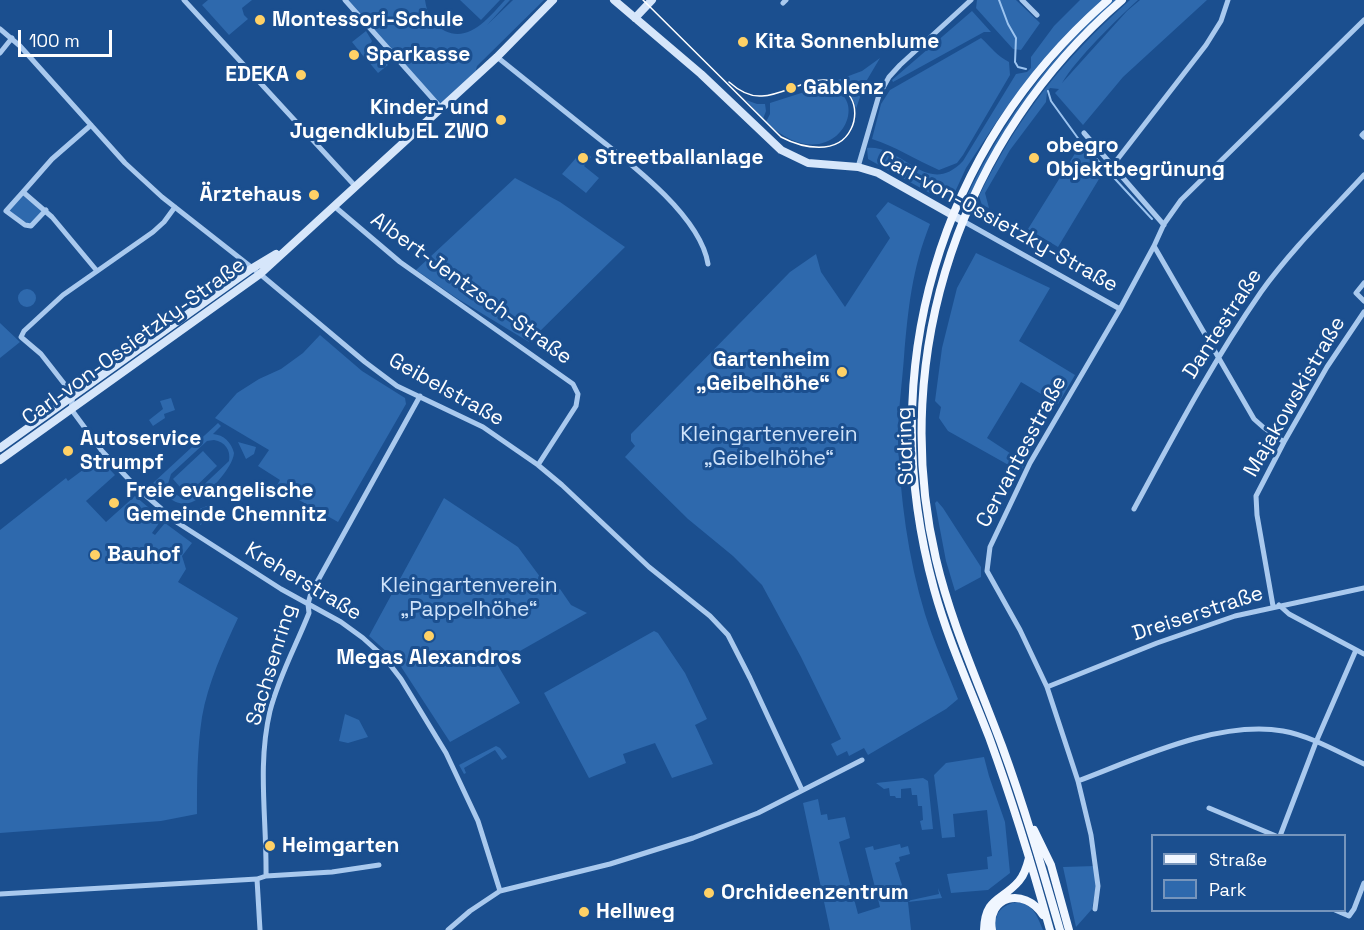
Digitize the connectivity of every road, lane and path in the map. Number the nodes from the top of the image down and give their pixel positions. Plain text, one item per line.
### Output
1 (184, 0) edge
2 (345, 0) edge
3 (553, 0) edge
4 (614, 0) edge
5 (652, 0) edge
6 (971, 0) edge
7 (1022, 0) edge
8 (1108, 0) edge
9 (1122, 0) edge
10 (1228, 0) edge
11 (1037, 15) dead end
12 (635, 18) junction
13 (1364, 20) edge
14 (0, 29) edge
15 (12, 38) junction
16 (0, 53) edge
17 (497, 57) junction
18 (441, 108) junction
19 (91, 125) junction
20 (1084, 133) dead end
21 (1113, 165) junction
22 (858, 167) junction
23 (1364, 175) edge
24 (356, 187) junction
25 (23, 192) junction
26 (0, 206) edge
27 (334, 206) junction
28 (175, 207) junction
29 (46, 210) junction
30 (6, 211) junction
31 (953, 215) junction
32 (963, 221) junction
33 (1164, 225) junction
34 (1154, 246) junction
35 (285, 249) junction
36 (708, 264) dead end
37 (251, 268) junction
38 (97, 271) junction
39 (260, 274) junction
40 (1364, 283) edge
41 (1364, 302) edge
42 (1120, 309) junction
43 (1364, 312) edge
44 (1219, 356) junction
45 (74, 395) junction
46 (420, 396) junction
47 (71, 409) junction
48 (1284, 442) junction
49 (0, 448) edge
50 (0, 460) edge
51 (538, 465) junction
52 (1134, 509) dead end
53 (1364, 588) edge
54 (308, 604) junction
55 (1276, 606) junction
56 (1356, 650) junction
57 (1364, 654) edge
58 (1047, 687) junction
59 (1316, 742) junction
60 (862, 760) dead end
61 (1364, 764) edge
62 (1078, 781) junction
63 (802, 790) junction
64 (1209, 808) dead end
65 (1273, 834) edge
66 (1279, 834) edge
67 (1029, 858) junction
68 (379, 865) dead end
69 (266, 876) junction
70 (257, 879) junction
71 (1364, 883) edge
72 (500, 891) junction
73 (0, 894) edge
74 (1095, 909) dead end
75 (1340, 912) edge
76 (1050, 928) edge
77 (260, 930) edge
78 (448, 930) edge
79 (984, 930) edge
80 (992, 930) edge
81 (1066, 930) edge

1 - 24 street
2 - 18 street
3 - 17 street, Carl-von-Ossietzky-Straße
4 - 12 street, Carl-von-Ossietzky-Straße
5 - 12 street
6 - 22 street, Carl-von-Ossietzky-Straße
7 - 11 street
8 - 31 main road, Südring
9 - 32 main road, Südring
10 - 21 street
12 - 22 street, Carl-von-Ossietzky-Straße
13 - 33 street, Cervantesstraße
14 - 15 street, Geibelstraße
15 - 16 street
15 - 19 street, Geibelstraße
17 - 18 street, Carl-von-Ossietzky-Straße
17 - 36 street
18 - 24 street, Carl-von-Ossietzky-Straße
19 - 25 street
19 - 28 street, Geibelstraße
20 - 21 street
21 - 33 street
22 - 31 street, Carl-von-Ossietzky-Straße
23 - 44 street, Dantestraße
24 - 27 street, Carl-von-Ossietzky-Straße
25 - 29 street
25 - 30 street
26 - 30 street
27 - 35 street, Carl-von-Ossietzky-Straße
27 - 51 street, Albert-Jentzsch-Straße
28 - 37 street, Geibelstraße
28 - 38 street
29 - 30 street
29 - 38 street
31 - 32 street, Carl-von-Ossietzky-Straße
31 - 67 main road, Südring
32 - 42 street, Carl-von-Ossietzky-Straße
32 - 81 main road, Südring
33 - 34 street, Cervantesstraße
34 - 42 street, Cervantesstraße
34 - 44 street
35 - 37 street, Carl-von-Ossietzky-Straße
35 - 39 street, Carl-von-Ossietzky-Straße
37 - 39 street, Geibelstraße
37 - 45 street, Carl-von-Ossietzky-Straße
38 - 45 street
39 - 46 street, Geibelstraße
39 - 47 street, Carl-von-Ossietzky-Straße
40 - 41 street, Majakowskistraße
42 - 58 street, Cervantesstraße
43 - 48 street, Majakowskistraße
44 - 48 street
44 - 52 street, Dantestraße
45 - 47 street
45 - 49 street, Carl-von-Ossietzky-Straße
46 - 51 street, Geibelstraße
46 - 54 street, Sachsenring
47 - 50 street, Carl-von-Ossietzky-Straße
47 - 54 street, Kreherstraße
48 - 55 street, Majakowskistraße
51 - 63 street, Geibelstraße
53 - 55 street, Dreiserstraße
54 - 69 street, Sachsenring
54 - 72 street, Kreherstraße
55 - 56 street
55 - 58 street, Dreiserstraße
56 - 57 street
56 - 59 street
58 - 62 street, Cervantesstraße
59 - 61 street
59 - 62 street
59 - 66 street
60 - 63 street
62 - 74 street, Cervantesstraße
63 - 72 street
64 - 65 street
67 - 76 main road, Südring
67 - 79 main road
68 - 69 street
69 - 70 street
70 - 73 street
70 - 77 street
71 - 75 street
72 - 78 street
76 - 80 main road

